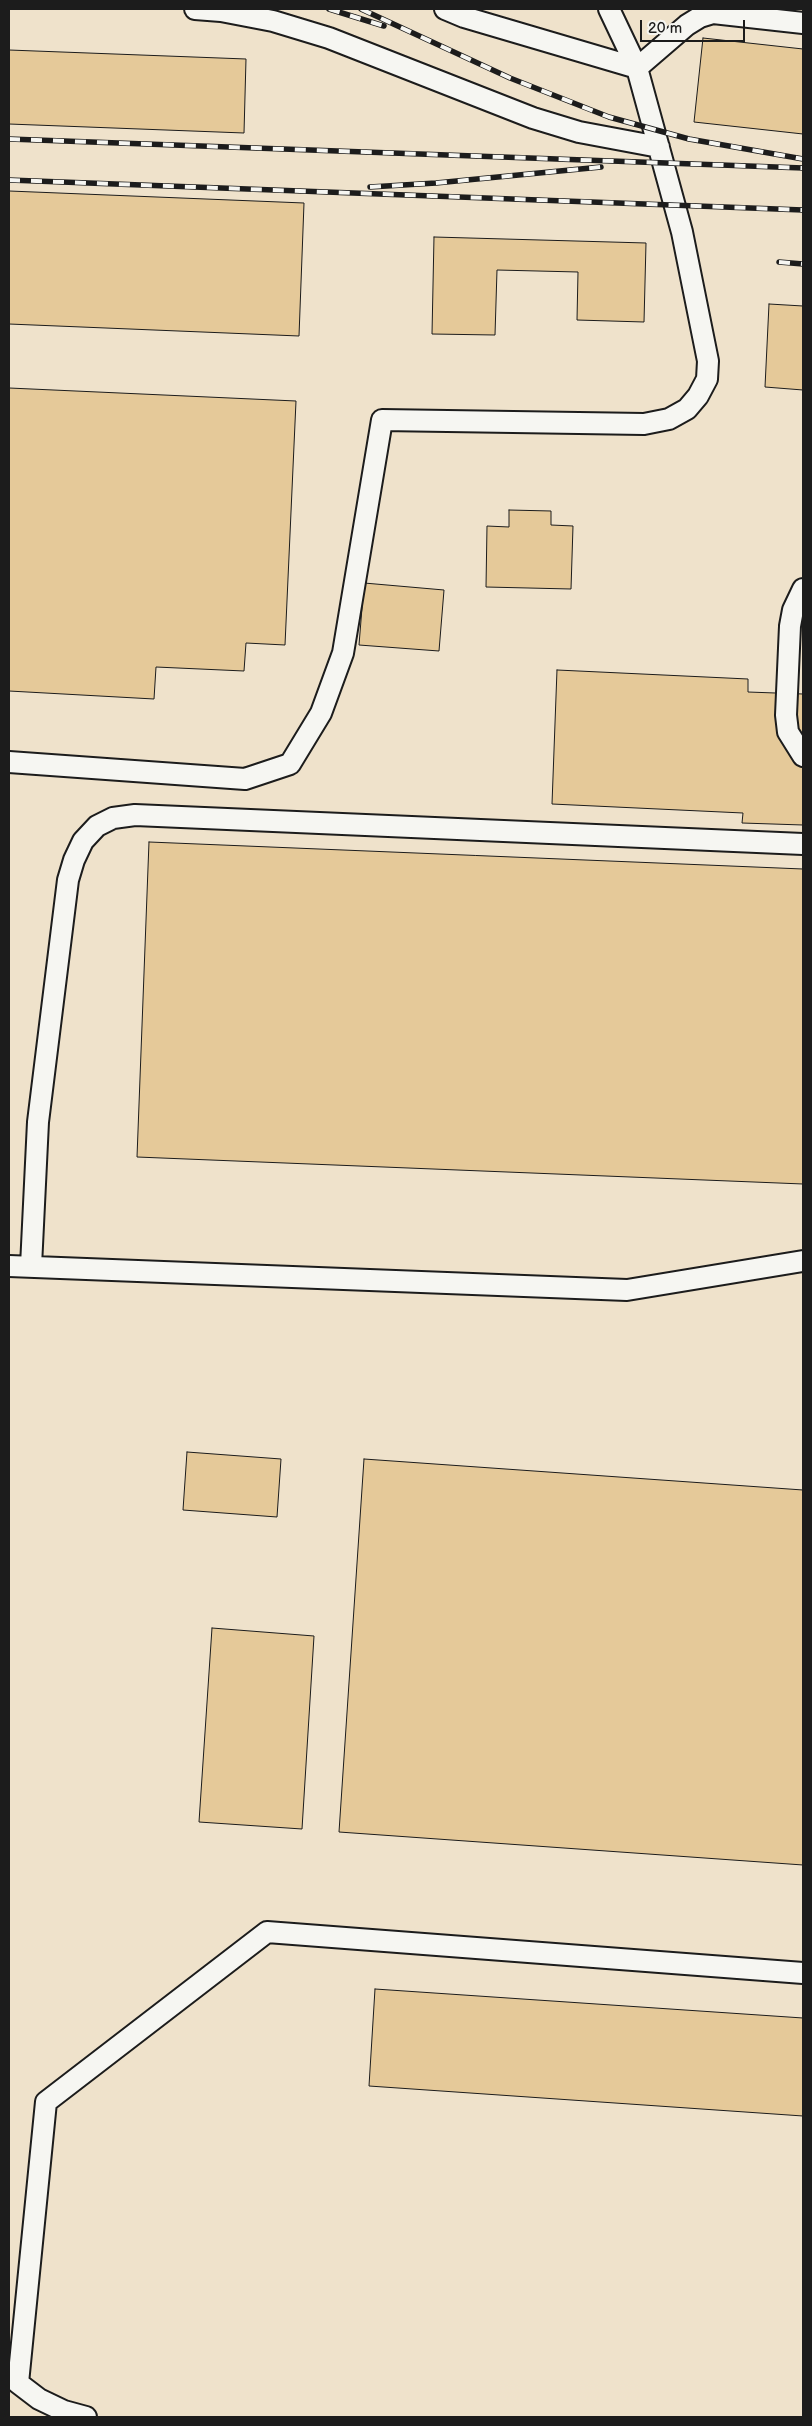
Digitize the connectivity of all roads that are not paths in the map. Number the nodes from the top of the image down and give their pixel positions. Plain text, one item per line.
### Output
1 (195, 9) edge
2 (444, 9) edge
3 (609, 9) edge
4 (803, 23) edge
5 (637, 68) junction
6 (659, 146) junction
7 (803, 590) edge
8 (803, 756) edge
9 (9, 762) edge
10 (803, 844) edge
11 (803, 1261) edge
12 (9, 1266) edge
13 (30, 1266) junction
14 (803, 1973) edge
15 (86, 2417) edge

1 - 6 lane
2 - 5 lane
3 - 5 lane
4 - 5 lane
5 - 6 lane
6 - 9 lane
7 - 8 lane
10 - 13 lane
11 - 13 lane
12 - 13 lane
14 - 15 lane

